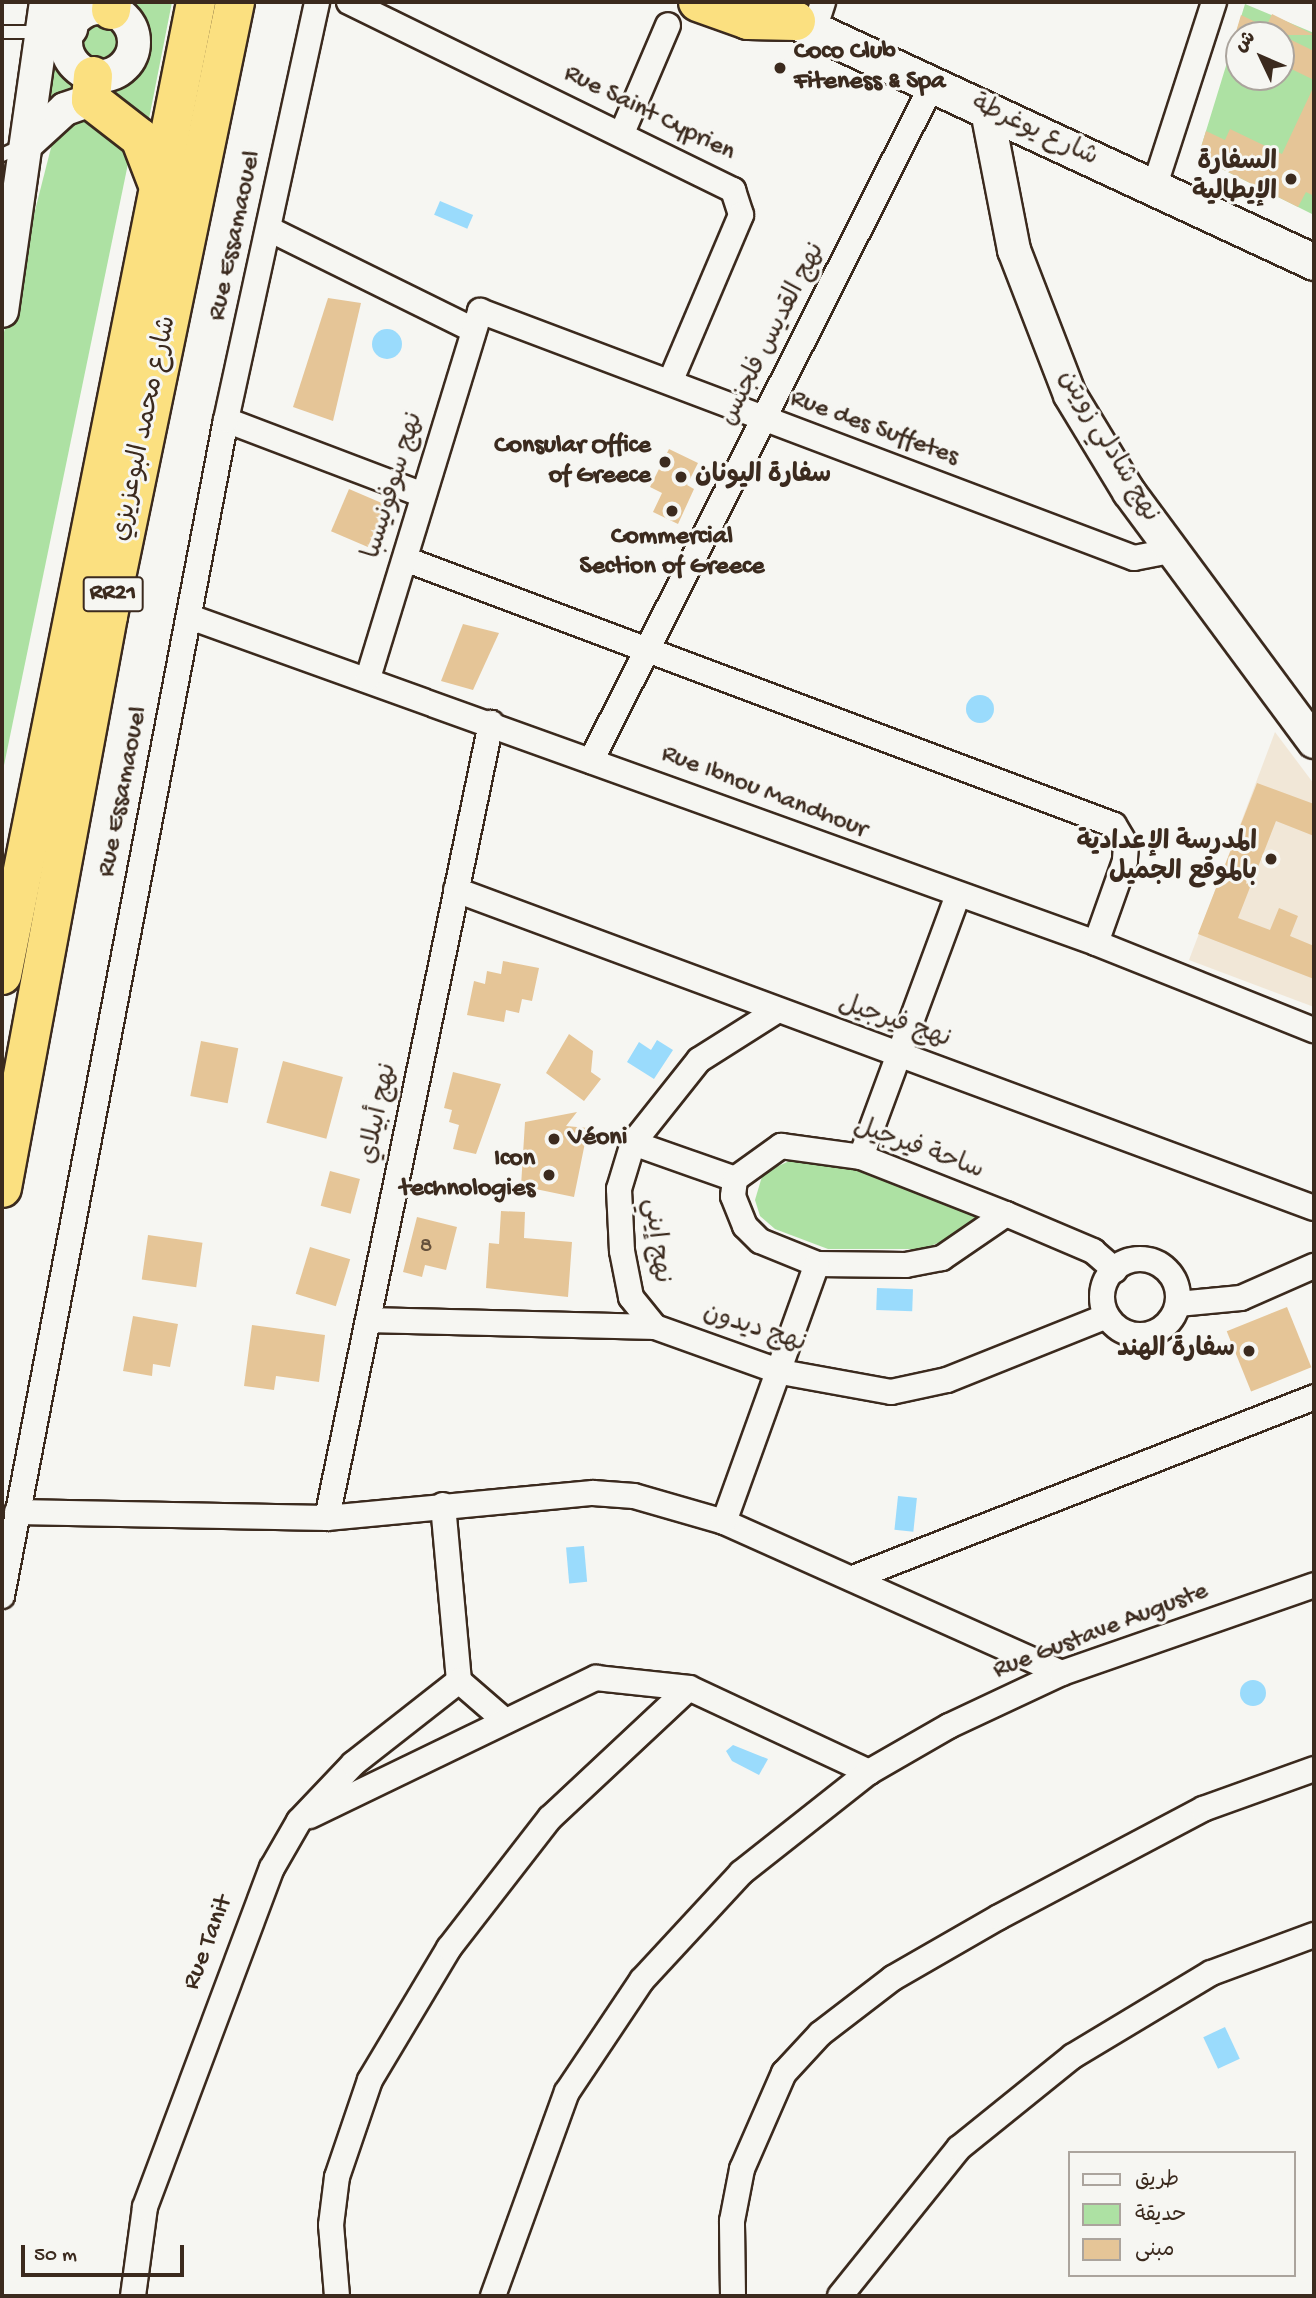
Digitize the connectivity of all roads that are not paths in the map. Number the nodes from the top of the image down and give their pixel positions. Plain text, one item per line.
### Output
1 (196, 2) edge
2 (235, 2) edge
3 (256, 2) edge
4 (317, 2) edge
5 (349, 2) edge
6 (698, 2) edge
7 (753, 2) edge
8 (1214, 2) edge
9 (112, 6) edge
10 (803, 13) edge
11 (668, 25) dead end
12 (2, 32) edge
13 (68, 41) edge
14 (218, 81) junction
15 (932, 85) junction
16 (987, 111) junction
17 (622, 133) junction
18 (16, 145) edge
19 (157, 182) junction
20 (1154, 188) junction
21 (269, 229) junction
22 (1314, 262) edge
23 (2, 311) edge
24 (476, 321) junction
25 (670, 382) junction
26 (226, 420) junction
27 (765, 420) junction
28 (423, 495) junction
29 (1171, 551) junction
30 (405, 559) junction
31 (190, 617) junction
32 (647, 649) junction
33 (368, 678) junction
34 (491, 723) junction
35 (1314, 742) edge
36 (591, 761) junction
37 (456, 890) junction
38 (957, 898) junction
39 (1096, 943) junction
40 (2, 975) edge
41 (775, 1012) junction
42 (1314, 1030) edge
43 (899, 1055) junction
44 (633, 1143) junction
45 (861, 1157) junction
46 (735, 1179) junction
47 (2, 1188) edge
48 (1314, 1208) edge
49 (1006, 1214) junction
50 (817, 1264) junction
51 (1314, 1266) edge
52 (1115, 1270) junction
53 (1178, 1304) junction
54 (1107, 1316) junction
55 (368, 1320) junction
56 (654, 1328) junction
57 (781, 1372) junction
58 (1314, 1397) edge
59 (443, 1505) junction
60 (17, 1512) junction
61 (327, 1518) junction
62 (724, 1522) junction
63 (853, 1578) junction
64 (1314, 1585) edge
65 (2, 1597) edge
66 (1062, 1673) junction
67 (459, 1681) junction
68 (689, 1688) junction
69 (504, 1720) junction
70 (1314, 1769) edge
71 (869, 1772) junction
72 (299, 1821) junction
73 (1314, 1935) edge
74 (133, 2296) edge
75 (337, 2296) edge
76 (493, 2296) edge
77 (733, 2296) edge
78 (840, 2296) edge

1 - 19 highway, شارع محمد البوعزيزي / RR21
2 - 14 highway, شارع محمد البوعزيزي / RR21
3 - 14 highway
4 - 21 street, Rue Essamaouel
5 - 17 street, Rue Saint Cyprien
6 - 10 highway
7 - 10 main road, شارع يوغرطة
8 - 20 street
9 - 13 street
9 - 13 street
10 - 15 main road, شارع يوغرطة
11 - 17 street
12 - 13 lane
13 - 18 street
13 - 18 street
13 - 19 highway
14 - 47 highway, شارع محمد البوعزيزي / RR21
15 - 16 main road, شارع يوغرطة
15 - 27 street, نهج القديس فلجنس
16 - 20 main road, شارع يوغرطة
16 - 29 street, نهج شادلي زويتن
17 - 25 street, Rue Saint Cyprien
18 - 23 street
19 - 40 highway, شارع محمد البوعزيزي / RR21
20 - 22 main road, شارع يوغرطة
21 - 24 street, Rue des Suffetes
21 - 26 street, Rue Essamaouel
24 - 25 street, Rue des Suffetes
24 - 28 street, نهج سوفونيسبا
25 - 27 street, Rue des Suffetes
26 - 28 street
26 - 31 street, Rue Essamaouel
27 - 29 street, Rue des Suffetes
27 - 32 street, نهج القديس فلجنس
28 - 30 street, نهج سوفونيسبا
29 - 35 street, نهج شادلي زويتن
30 - 32 street
30 - 33 street, نهج سوفونيسبا
31 - 33 street, Rue Ibnou Mandhour
31 - 60 street, Rue Essamaouel
32 - 36 street, نهج القديس فلجنس
32 - 39 street
33 - 34 street, Rue Ibnou Mandhour
34 - 36 street, Rue Ibnou Mandhour
34 - 37 street, نهج أبيلاي
36 - 38 street, Rue Ibnou Mandhour
37 - 41 street, نهج فيرجيل
37 - 55 street, نهج أبيلاي
38 - 39 street, Rue Ibnou Mandhour
38 - 43 street
39 - 42 street, Rue Ibnou Mandhour
41 - 43 street, نهج فيرجيل
41 - 44 street, نهج إيني
43 - 45 street
43 - 48 street, نهج فيرجيل
44 - 46 street
44 - 56 street, نهج إيني
45 - 46 street, ساحة فيرجيل
45 - 49 street, ساحة فيرجيل
46 - 50 street, ساحة فيرجيل
49 - 50 street, ساحة فيرجيل
49 - 52 street, ساحة فيرجيل
50 - 57 street
51 - 53 street
52 - 53 street
52 - 54 street
53 - 54 street
54 - 57 street, نهج ديدون
55 - 56 street, نهج ديدون
55 - 61 street, نهج أبيلاي
56 - 57 street, نهج ديدون
57 - 62 street
58 - 63 street
59 - 61 street
59 - 62 street
59 - 67 street
60 - 61 street
60 - 65 street, Rue Essamaouel
62 - 63 street
63 - 66 street
64 - 66 street, Rue Gustave Auguste
66 - 71 street, Rue Gustave Auguste
67 - 69 street
67 - 72 street, Rue Tanit
68 - 69 street
68 - 71 street
68 - 75 street
69 - 72 street
70 - 77 street
71 - 76 street, Rue Gustave Auguste
72 - 74 street, Rue Tanit
73 - 78 street

